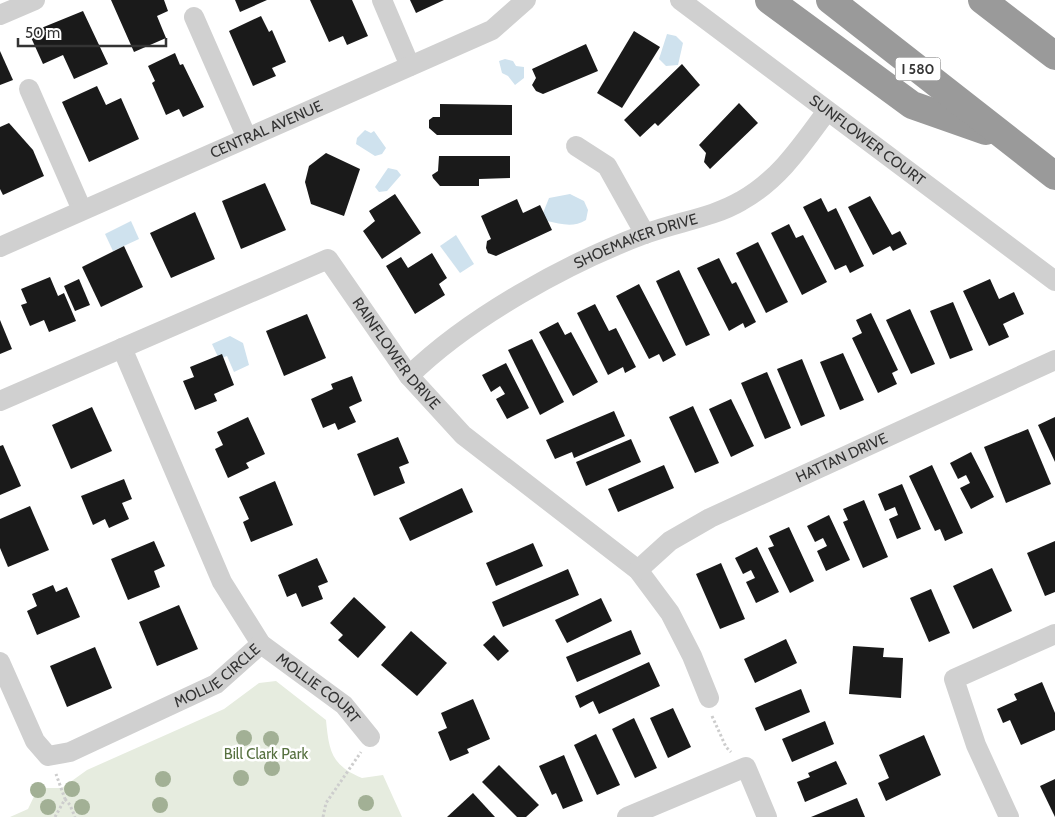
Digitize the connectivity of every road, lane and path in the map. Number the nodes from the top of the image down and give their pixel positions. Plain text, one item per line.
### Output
1 (35, 0) edge
2 (382, 0) edge
3 (526, 0) edge
4 (680, 0) edge
5 (769, 0) edge
6 (830, 0) edge
7 (982, 0) edge
8 (0, 15) edge
9 (194, 17) dead end
10 (1055, 56) edge
11 (410, 66) junction
12 (29, 89) dead end
13 (827, 111) junction
14 (247, 138) junction
15 (1006, 138) junction
16 (576, 146) dead end
17 (1055, 176) edge
18 (82, 210) junction
19 (645, 234) junction
20 (0, 247) edge
21 (1055, 281) edge
22 (122, 348) junction
23 (1055, 360) edge
24 (409, 376) junction
25 (0, 401) edge
26 (638, 570) junction
27 (1055, 634) edge
28 (261, 644) junction
29 (0, 662) edge
30 (709, 698) joint
31 (370, 737) joint
32 (48, 756) junction
33 (746, 767) junction
34 (65, 799) junction
35 (55, 817) edge
36 (75, 817) edge
37 (323, 817) edge
38 (627, 817) edge
39 (767, 817) edge
40 (1009, 817) edge

1 - 8 street
2 - 11 street
3 - 11 street, CENTRAL AVENUE
4 - 13 street, SUNFLOWER COURT
5 - 15 highway
6 - 15 highway, I 580
7 - 10 highway
9 - 14 street
11 - 14 street, CENTRAL AVENUE
12 - 18 street
13 - 19 street, SHOEMAKER DRIVE
13 - 21 street, SUNFLOWER COURT
14 - 18 street, CENTRAL AVENUE
15 - 17 highway, I 580
16 - 19 street
18 - 20 street, CENTRAL AVENUE
19 - 24 street, SHOEMAKER DRIVE
22 - 24 street, RAINFLOWER DRIVE
22 - 25 street, RAINFLOWER DRIVE
22 - 28 street, MOLLIE CIRCLE
23 - 26 street, HATTAN DRIVE
24 - 26 street, RAINFLOWER DRIVE
26 - 30 street, RAINFLOWER DRIVE
27 - 40 street
28 - 31 street, MOLLIE COURT
28 - 32 street, MOLLIE CIRCLE
29 - 32 street
30 - 33 path
31 - 37 path
32 - 34 path
33 - 38 street
33 - 39 street
34 - 35 path
34 - 36 path

